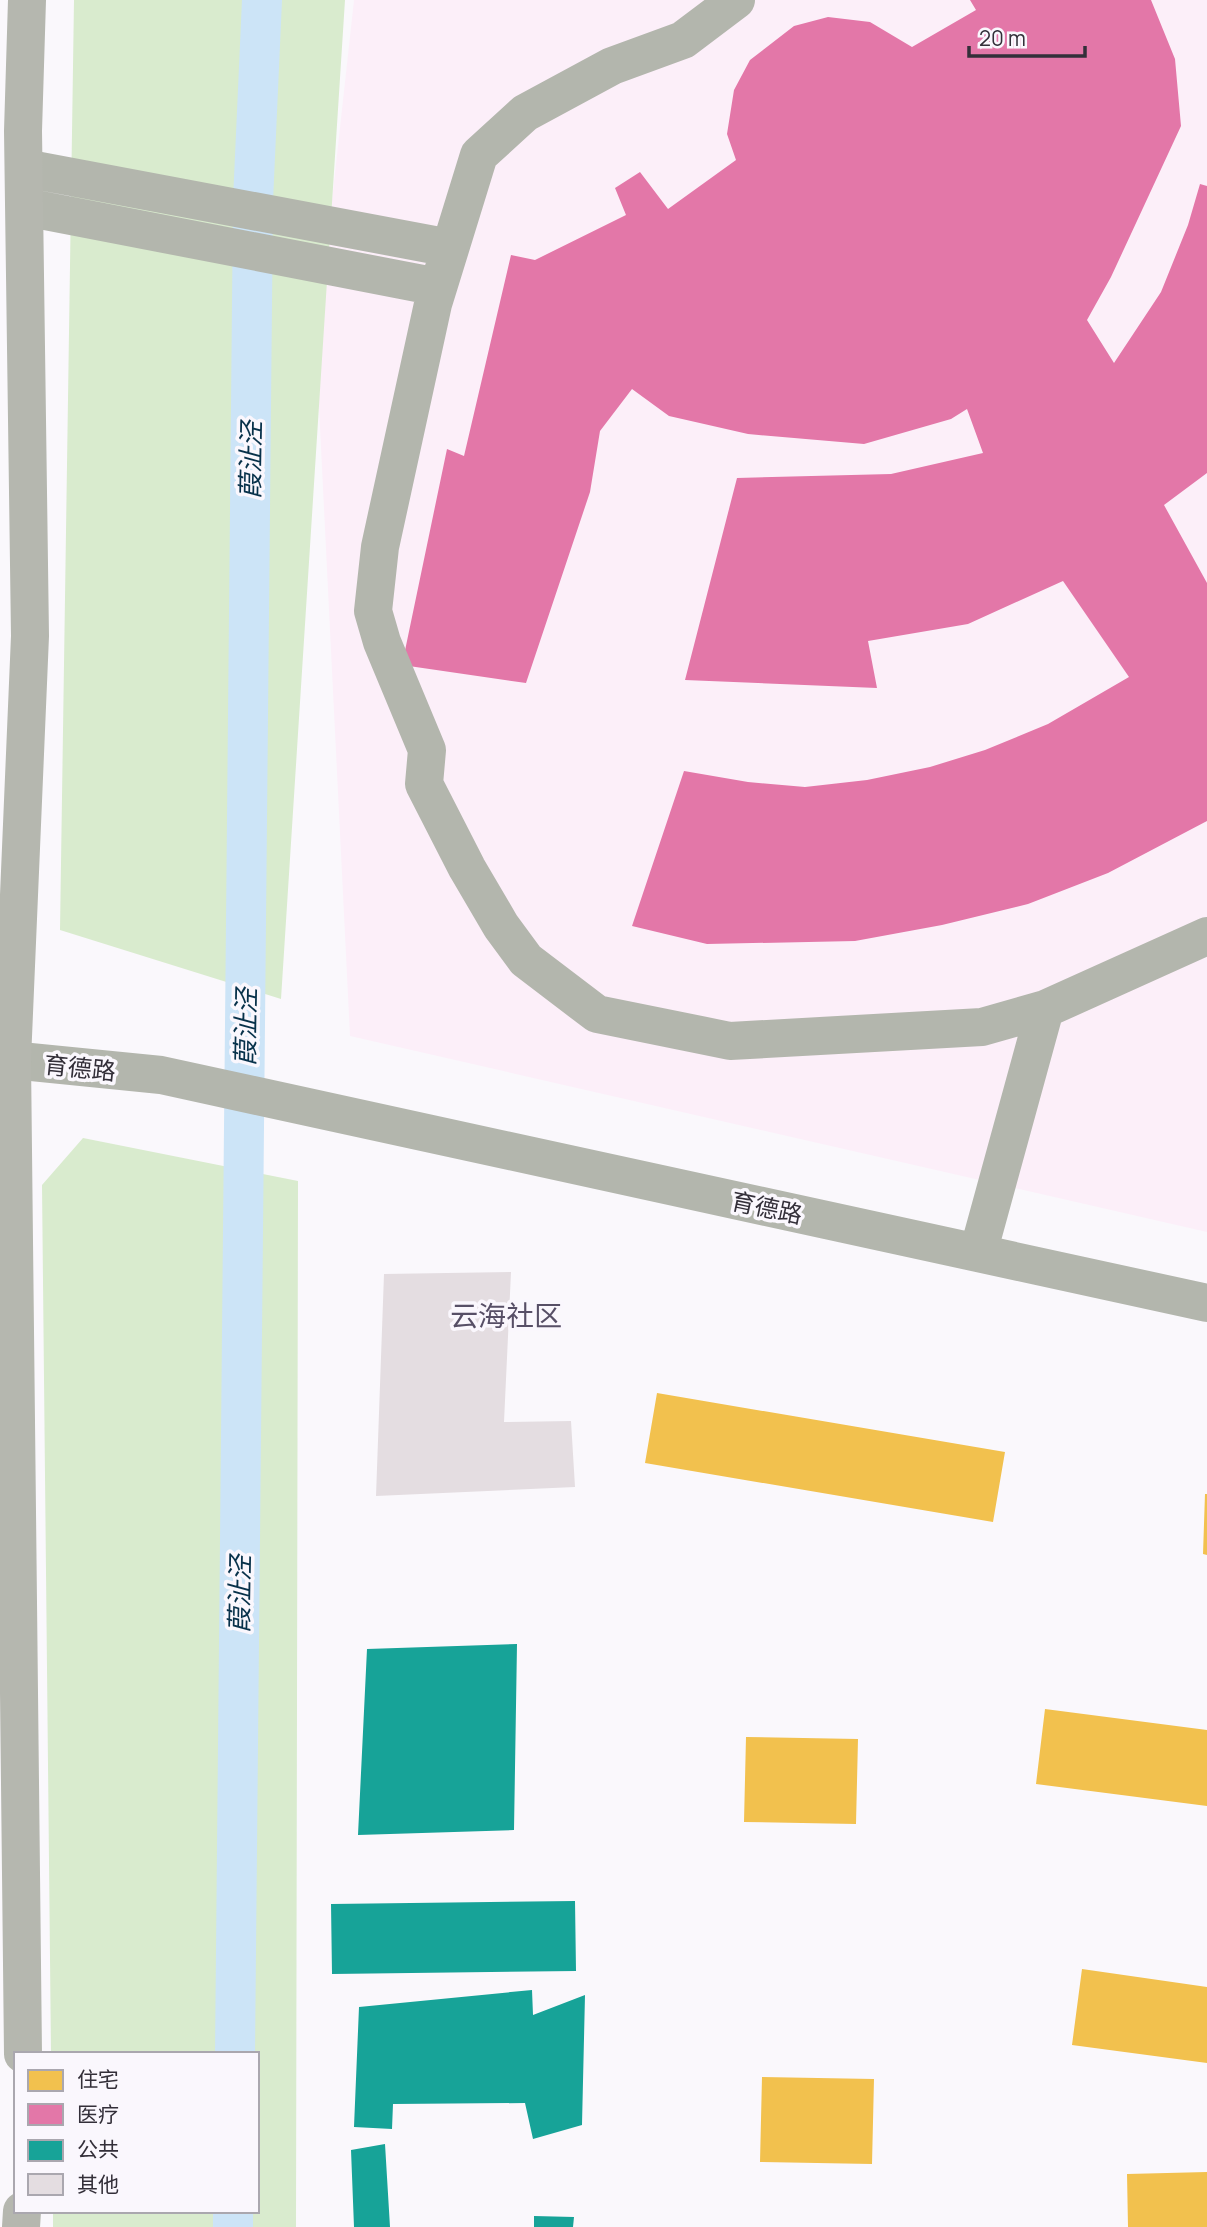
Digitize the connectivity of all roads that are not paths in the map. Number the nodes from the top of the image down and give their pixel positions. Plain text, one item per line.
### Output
1 (736, 0) edge
2 (27, 6) edge
3 (0, 115) edge
4 (24, 168) junction
5 (25, 207) junction
6 (450, 248) junction
7 (438, 287) junction
8 (1207, 936) edge
9 (1045, 1009) junction
10 (6, 1059) edge
11 (978, 1253) junction
12 (1207, 1303) edge
13 (0, 1857) edge
14 (22, 1894) junction
15 (23, 2052) edge

1 - 6 street
2 - 3 main road
2 - 4 main road
4 - 5 main road
4 - 6 street
5 - 7 street
5 - 10 main road
6 - 7 street
7 - 9 street
8 - 9 street
9 - 11 street
10 - 11 street, 育德路
10 - 14 main road
11 - 12 street, 育德路
13 - 14 main road
14 - 15 main road

